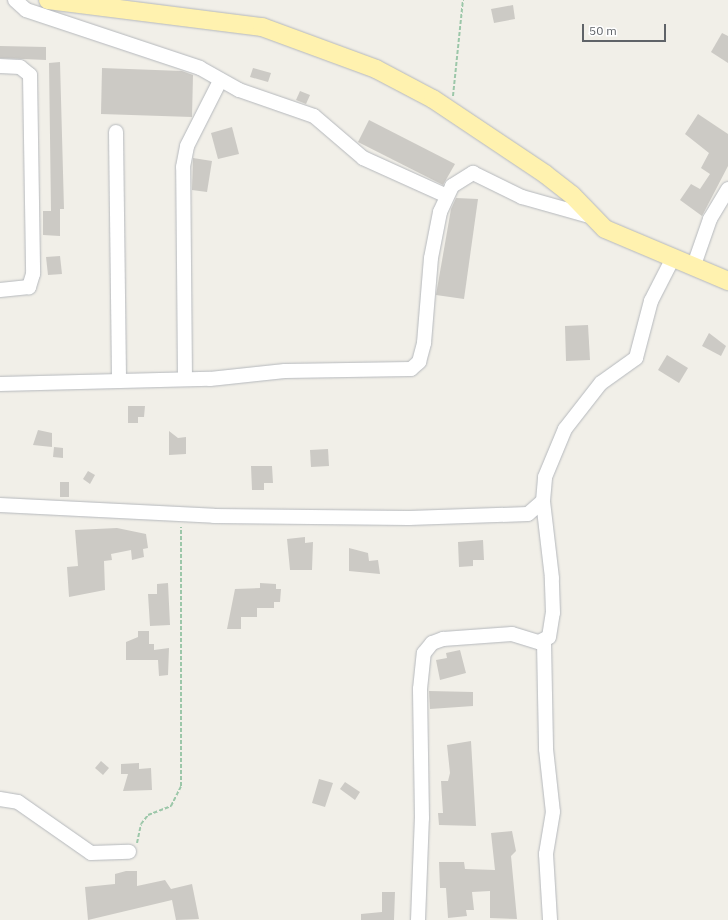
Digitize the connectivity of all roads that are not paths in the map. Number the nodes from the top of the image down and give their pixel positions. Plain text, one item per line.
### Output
1 (15, 0) edge
2 (48, 0) edge
3 (0, 66) edge
4 (220, 81) junction
5 (116, 132) dead end
6 (728, 189) edge
7 (445, 195) junction
8 (589, 216) junction
9 (673, 258) junction
10 (694, 265) junction
11 (728, 281) edge
12 (0, 290) edge
13 (185, 378) junction
14 (119, 380) junction
15 (0, 384) edge
16 (542, 502) junction
17 (0, 505) edge
18 (519, 515) junction
19 (545, 530) junction
20 (544, 642) junction
21 (0, 799) edge
22 (132, 849) road end
23 (418, 920) edge
24 (550, 920) edge

1 - 4 street
2 - 8 main road
3 - 12 street
4 - 7 street
4 - 13 street
5 - 14 street
6 - 10 street
7 - 8 street
7 - 13 street
8 - 9 main road
9 - 10 main road
9 - 16 street
10 - 11 main road
13 - 14 street
14 - 15 street
16 - 18 street
16 - 19 street
17 - 18 street
18 - 19 street
19 - 20 street
20 - 23 street
20 - 24 street
21 - 22 street

